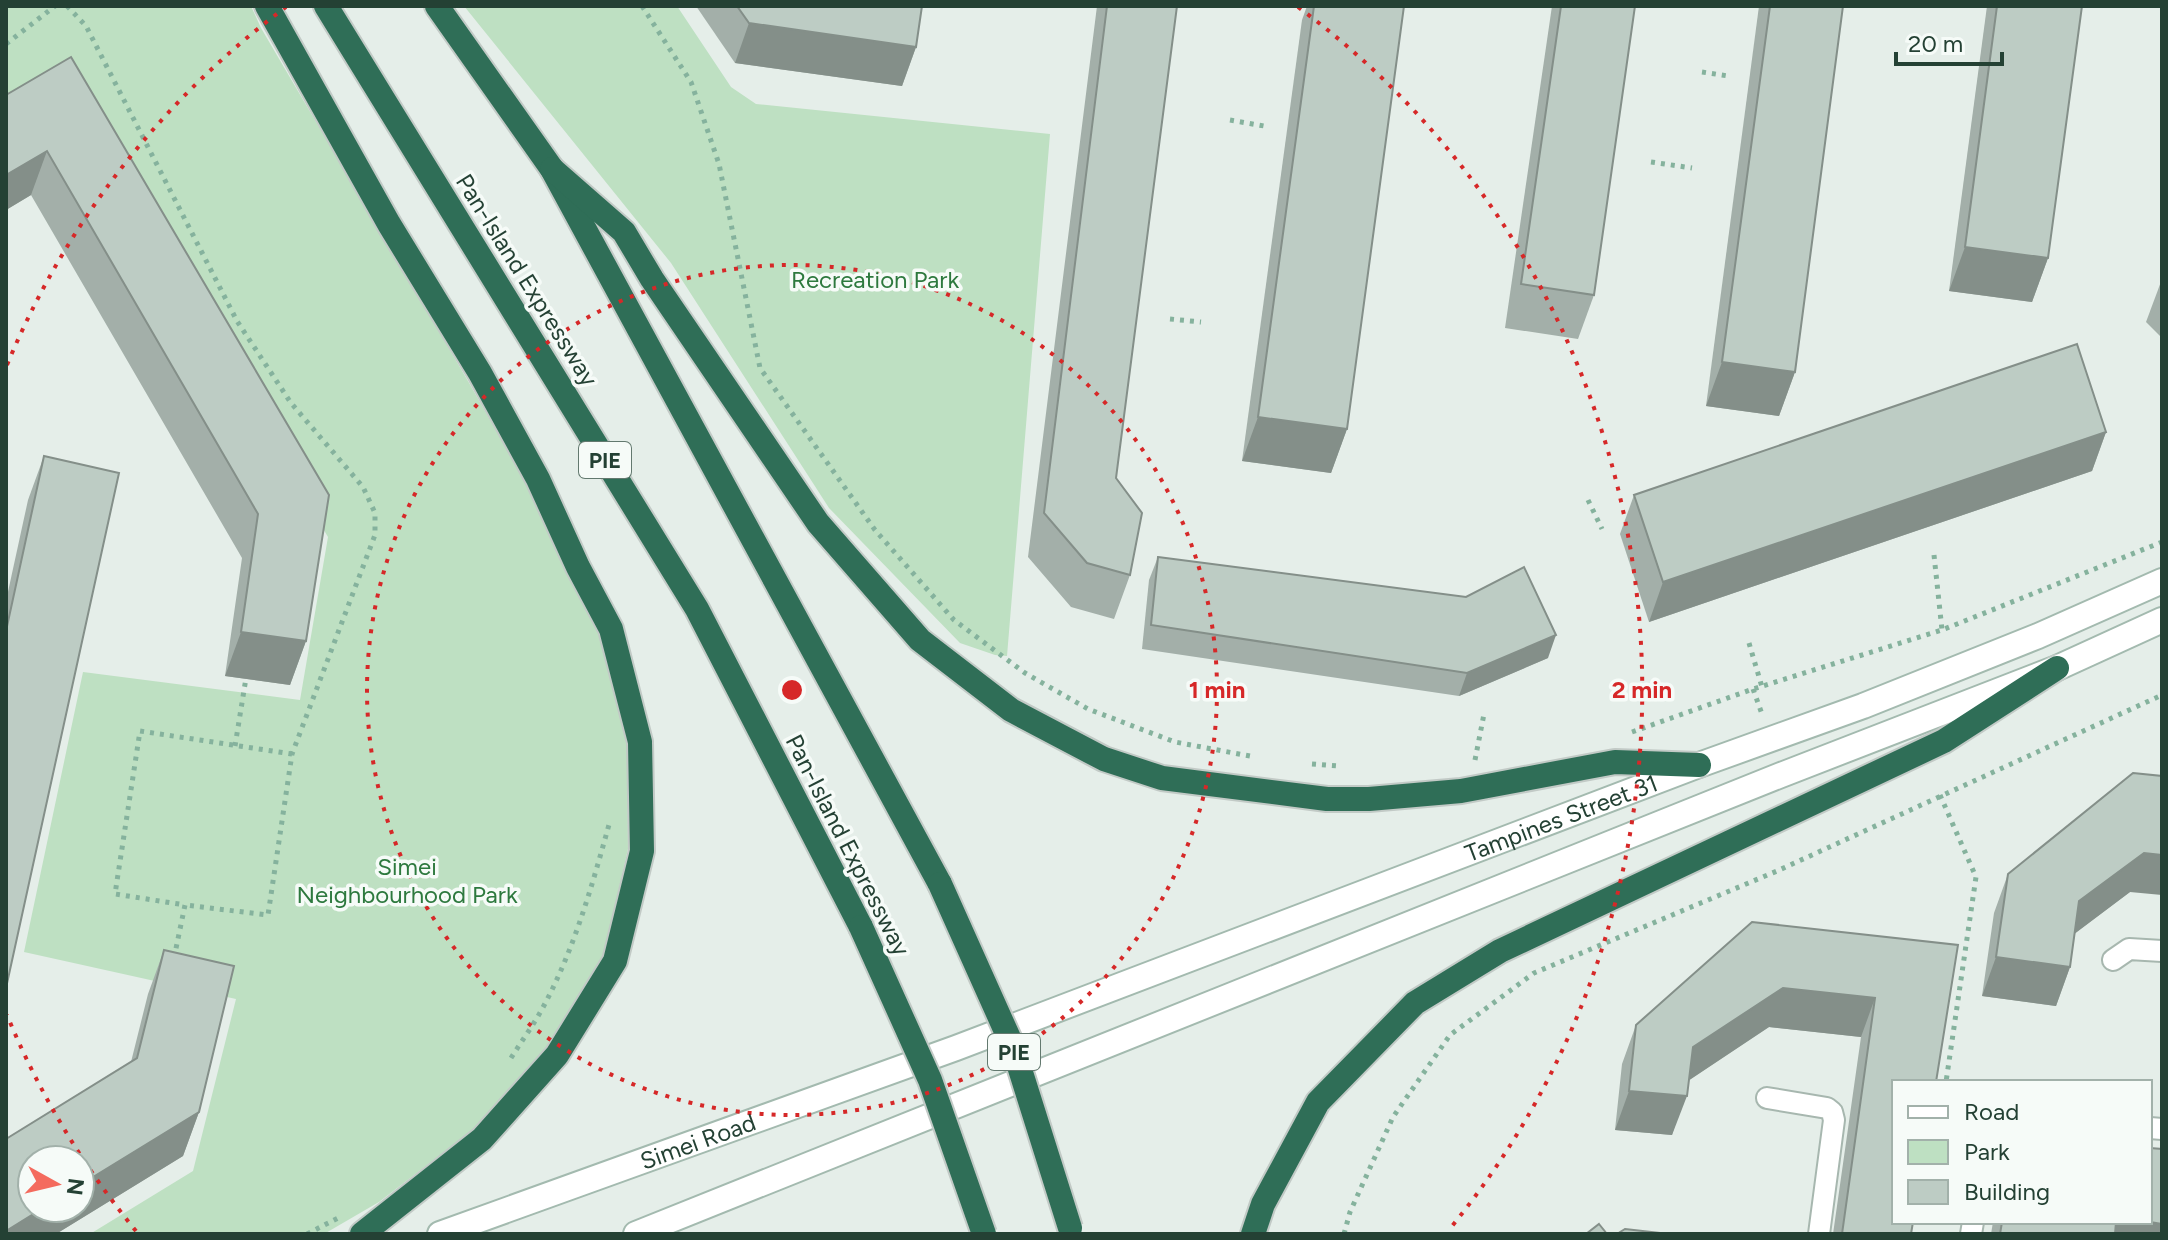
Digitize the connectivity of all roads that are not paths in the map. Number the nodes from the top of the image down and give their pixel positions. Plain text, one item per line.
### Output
1 (267, 6) edge
2 (326, 6) edge
3 (437, 6) edge
4 (552, 169) junction
5 (2162, 581) edge
6 (2162, 620) edge
7 (2057, 668) junction
8 (1699, 765) junction
9 (2162, 951) edge
10 (2113, 960) dead end
11 (956, 1048) joint
12 (1767, 1098) dead end
13 (1071, 1231) edge
14 (362, 1234) edge
15 (440, 1234) edge
16 (636, 1234) edge
17 (984, 1234) edge
18 (1253, 1234) edge
19 (1819, 1234) edge

1 - 14 highway
2 - 17 highway, Pan-Island Expressway / PIE, bridge
3 - 4 highway, PIE
4 - 8 highway
4 - 13 highway, PIE, bridge
5 - 8 main road, Tampines Street 31
6 - 7 main road, Tampines Street 31
7 - 16 main road, Tampines Street 31
7 - 18 highway
8 - 11 main road, Tampines Street 31
9 - 10 lane
11 - 15 main road, Simei Road
12 - 19 lane

